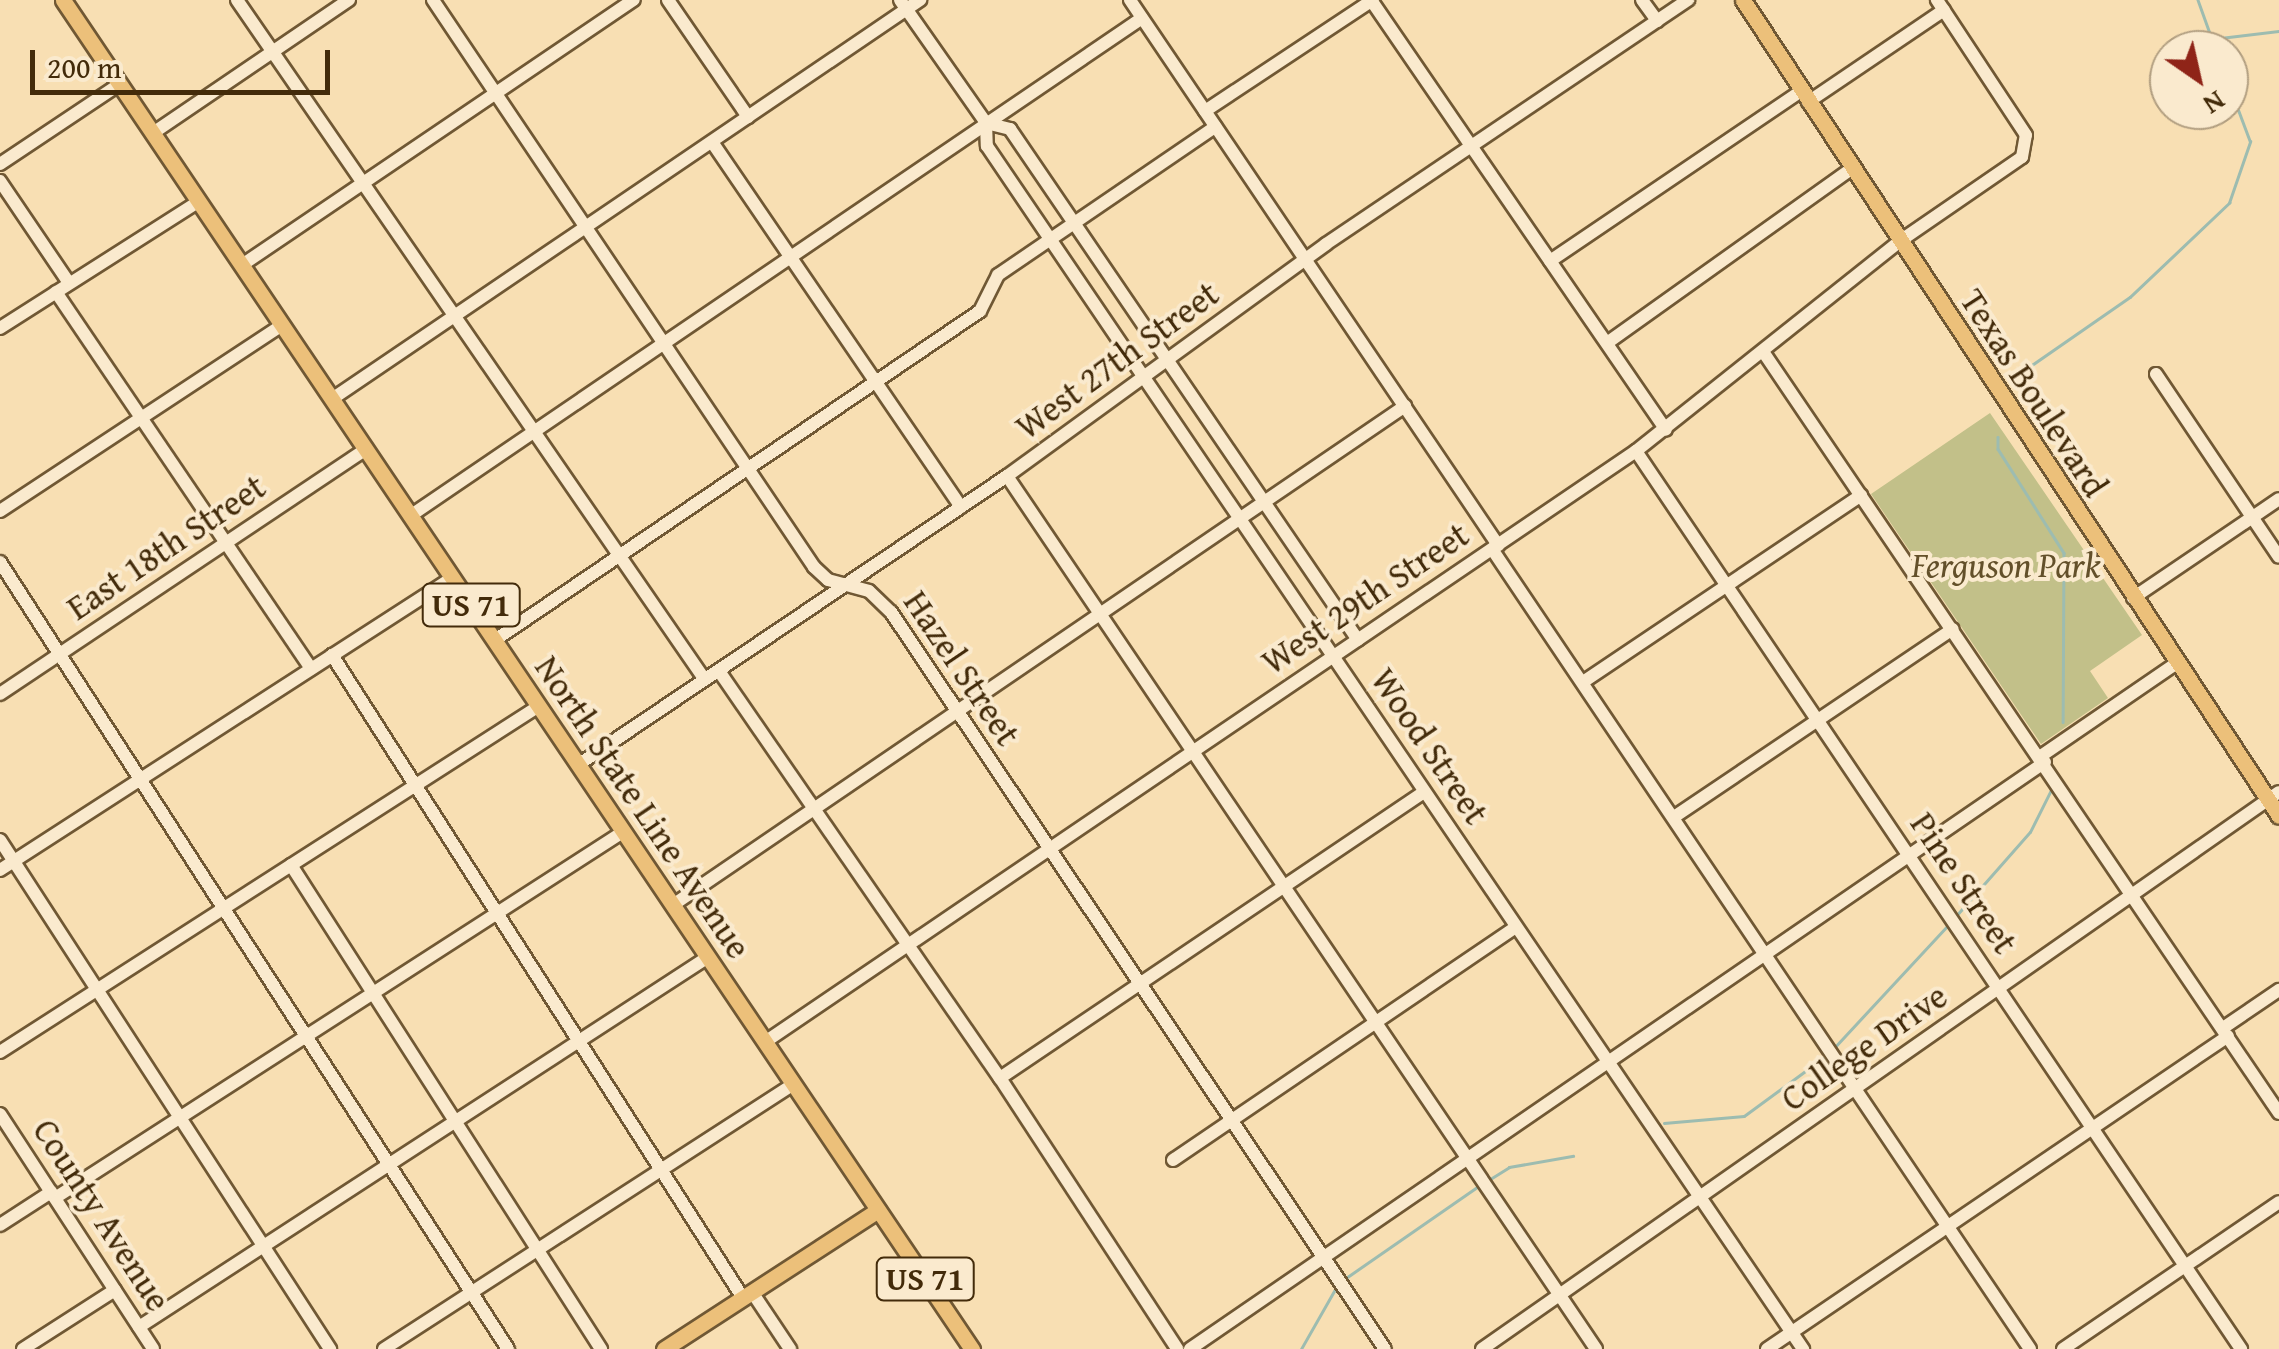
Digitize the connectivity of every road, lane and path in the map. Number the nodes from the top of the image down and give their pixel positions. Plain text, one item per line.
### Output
1 (64, 0) edge
2 (238, 0) edge
3 (350, 0) edge
4 (433, 0) edge
5 (634, 0) edge
6 (668, 0) edge
7 (920, 0) edge
8 (1130, 0) edge
9 (1372, 0) edge
10 (1642, 0) edge
11 (1688, 0) edge
12 (1743, 0) edge
13 (904, 4) edge
14 (1940, 5) edge
15 (1142, 18) junction
16 (1656, 21) junction
17 (274, 54) junction
18 (120, 84) junction
19 (496, 93) junction
20 (1804, 97) junction
21 (1205, 111) junction
22 (748, 117) junction
23 (986, 123) junction
24 (1215, 127) junction
25 (153, 133) junction
26 (712, 142) junction
27 (1472, 147) junction
28 (0, 164) edge
29 (1851, 170) junction
30 (0, 180) edge
31 (362, 183) junction
32 (199, 201) junction
33 (1073, 222) junction
34 (585, 227) junction
35 (1050, 238) junction
36 (1900, 241) junction
37 (789, 256) junction
38 (1550, 261) junction
39 (1306, 262) junction
40 (242, 265) junction
41 (69, 284) junction
42 (56, 292) junction
43 (452, 317) junction
44 (282, 324) junction
45 (0, 328) edge
46 (664, 342) junction
47 (1607, 343) junction
48 (1764, 353) junction
49 (1168, 359) junction
50 (2156, 374) dead end
51 (1144, 376) junction
52 (876, 382) junction
53 (332, 398) junction
54 (1404, 406) junction
55 (141, 418) junction
56 (1666, 430) junction
57 (533, 431) junction
58 (366, 449) junction
59 (1636, 451) junction
60 (749, 468) junction
61 (1006, 476) junction
62 (1860, 495) junction
63 (2279, 499) edge
64 (1263, 503) junction
65 (961, 506) junction
66 (0, 512) edge
67 (410, 516) junction
68 (1241, 518) junction
69 (2252, 518) junction
70 (225, 542) junction
71 (1495, 547) junction
72 (618, 556) junction
73 (2279, 558) edge
74 (0, 562) edge
75 (452, 578) junction
76 (846, 584) junction
77 (1726, 585) junction
78 (2133, 598) junction
79 (1101, 617) junction
80 (1953, 629) junction
81 (495, 640) junction
82 (1358, 640) junction
83 (60, 655) junction
84 (332, 655) junction
85 (1334, 656) junction
86 (2177, 663) junction
87 (311, 669) junction
88 (719, 671) junction
89 (705, 680) junction
90 (1582, 682) junction
91 (0, 694) edge
92 (538, 706) junction
93 (958, 714) junction
94 (1820, 719) junction
95 (1193, 752) junction
96 (2043, 759) junction
97 (578, 765) junction
98 (140, 779) junction
99 (415, 785) junction
100 (1424, 792) junction
101 (2274, 796) edge
102 (814, 810) junction
103 (2279, 816) edge
104 (1674, 818) junction
105 (623, 832) junction
106 (0, 840) edge
107 (1049, 850) junction
108 (1910, 855) junction
109 (14, 861) junction
110 (291, 865) junction
111 (0, 870) edge
112 (1284, 886) junction
113 (2134, 894) junction
114 (673, 905) junction
115 (223, 908) junction
116 (497, 913) junction
117 (1515, 928) junction
118 (908, 945) junction
119 (1766, 953) junction
120 (708, 958) junction
121 (1141, 983) junction
122 (1999, 989) junction
123 (97, 990) junction
124 (2279, 990) edge
125 (373, 993) junction
126 (1375, 1022) junction
127 (2225, 1032) junction
128 (306, 1036) junction
129 (579, 1042) junction
130 (765, 1042) junction
131 (0, 1052) edge
132 (1606, 1064) junction
133 (1000, 1078) junction
134 (793, 1084) junction
135 (1858, 1089) junction
136 (2279, 1113) edge
137 (0, 1114) edge
138 (180, 1117) junction
139 (1232, 1120) junction
140 (456, 1122) junction
141 (2094, 1128) junction
142 (5, 1133) edge
143 (1468, 1158) junction
144 (1173, 1160) dead end
145 (389, 1165) junction
146 (661, 1170) junction
147 (53, 1195) junction
148 (1700, 1198) junction
149 (2279, 1202) edge
150 (878, 1210) junction
151 (1951, 1224) junction
152 (0, 1225) edge
153 (263, 1246) junction
154 (538, 1250) junction
155 (1324, 1257) junction
156 (2186, 1265) junction
157 (115, 1290) junction
158 (472, 1292) junction
159 (747, 1295) junction
160 (1559, 1296) junction
161 (139, 1328) junction
162 (1792, 1332) junction
163 (22, 1349) edge
164 (153, 1349) edge
165 (330, 1349) edge
166 (384, 1349) edge
167 (508, 1349) edge
168 (601, 1349) edge
169 (664, 1349) edge
170 (790, 1349) edge
171 (972, 1349) edge
172 (1177, 1349) edge
173 (1190, 1349) edge
174 (1385, 1349) edge
175 (1482, 1349) edge
176 (1596, 1349) edge
177 (1767, 1349) edge
178 (1803, 1349) edge
179 (2030, 1349) edge
180 (2063, 1349) edge
181 (2241, 1349) edge

1 - 18 main road, North State Line Avenue / US 71
2 - 17 street
3 - 17 street
4 - 19 street, Hazel Street
5 - 19 street
6 - 22 street
7 - 13 street
8 - 15 street
9 - 21 street
9 - 27 street
10 - 16 street
11 - 16 street, West 27th Street
12 - 20 main road, Texas Boulevard
13 - 22 street
13 - 23 street, Wood Street
14 - 20 street
14 - 36 street, West 29th Street
15 - 21 street
15 - 23 street
16 - 27 street, West 27th Street
17 - 25 street
17 - 31 street
18 - 25 main road, North State Line Avenue / US 71
18 - 28 street
19 - 31 street
19 - 34 street, Hazel Street
20 - 29 main road, Texas Boulevard
20 - 38 street
21 - 24 street
22 - 26 street
23 - 33 street, Wood Street
23 - 35 street, Wood Street
23 - 37 street
24 - 33 street
24 - 39 street
25 - 32 main road, North State Line Avenue / US 71
26 - 34 street
26 - 37 street
27 - 38 street
27 - 39 street, West 27th Street
29 - 36 main road, Texas Boulevard
29 - 47 street
30 - 41 street
31 - 40 street
31 - 43 street
32 - 40 main road, North State Line Avenue / US 71
32 - 41 street
33 - 35 street
33 - 49 street, Wood Street
34 - 43 street
34 - 46 street, Hazel Street
35 - 51 street, Wood Street
35 - 52 street
36 - 48 street, West 29th Street
36 - 78 main road, Texas Boulevard
37 - 46 street
37 - 52 street
38 - 47 street
39 - 49 street, West 27th Street
39 - 54 street
40 - 44 main road, North State Line Avenue / US 71
41 - 42 street
42 - 45 street
42 - 55 street
43 - 53 street
43 - 57 street
44 - 53 main road, North State Line Avenue / US 71
44 - 55 street
46 - 57 street
46 - 60 street, Hazel Street
47 - 56 street
48 - 56 street, West 29th Street
48 - 62 street
49 - 51 street, West 27th Street
49 - 64 street, Wood Street
50 - 69 street
51 - 61 street, West 27th Street
51 - 68 street, Wood Street
52 - 60 street
52 - 65 street
53 - 58 main road, North State Line Avenue / US 71
54 - 64 street
54 - 71 street
55 - 66 street
55 - 70 street
56 - 59 street, West 29th Street
57 - 67 street
57 - 72 street
58 - 67 main road, North State Line Avenue / US 71
58 - 70 street, East 18th Street
59 - 71 street, West 29th Street
59 - 77 street, Pine Street
60 - 72 street
60 - 76 street, Hazel Street
61 - 65 street, West 27th Street
61 - 79 street
62 - 77 street
62 - 80 street
63 - 69 street
64 - 68 street
64 - 82 street, Wood Street
65 - 76 street, West 27th Street
67 - 75 main road, North State Line Avenue / US 71
68 - 79 street
68 - 85 street, Wood Street
69 - 73 street
69 - 78 street
70 - 83 street, East 18th Street
70 - 87 street
71 - 82 street, West 29th Street
71 - 90 street
72 - 81 street
72 - 89 street
74 - 83 street
75 - 81 main road, North State Line Avenue / US 71
75 - 84 street
76 - 88 street, West 27th Street
76 - 93 street, Hazel Street
77 - 90 street
77 - 94 street, Pine Street
78 - 86 main road, Texas Boulevard
79 - 93 street
79 - 95 street
80 - 94 street
80 - 96 street
81 - 92 main road, North State Line Avenue / US 71
82 - 85 street, West 29th Street
83 - 91 street, East 18th Street
83 - 98 street
84 - 87 street
84 - 99 street
85 - 95 street, West 29th Street
85 - 100 street, Wood Street
86 - 96 street
86 - 101 main road, Texas Boulevard
87 - 98 street
88 - 89 street, West 27th Street
88 - 102 street
89 - 97 street, West 27th Street
90 - 104 street
92 - 97 main road, North State Line Avenue / US 71
92 - 99 street
93 - 102 street
93 - 107 street, Hazel Street
94 - 104 street
94 - 108 street, Pine Street
95 - 107 street, West 29th Street
95 - 112 street
96 - 108 street
96 - 113 street
97 - 105 main road, North State Line Avenue / US 71
98 - 109 street
98 - 115 street
99 - 110 street
99 - 116 street
100 - 112 street
100 - 117 street, Wood Street
101 - 103 main road, Texas Boulevard
101 - 113 street, College Drive
102 - 114 street
102 - 118 street
104 - 119 street
105 - 114 main road, North State Line Avenue / US 71
105 - 116 street
106 - 109 street
107 - 118 street, West 29th Street
107 - 121 street, Hazel Street
108 - 119 street
108 - 122 street, Pine Street
109 - 111 street
109 - 123 street
110 - 115 street
110 - 125 street
112 - 121 street
112 - 126 street
113 - 122 street, College Drive
113 - 127 street
114 - 120 main road, North State Line Avenue / US 71
115 - 123 street
115 - 128 street
116 - 125 street
116 - 129 street
117 - 126 street
117 - 132 street, Wood Street
118 - 130 street, West 29th Street
118 - 133 street
119 - 132 street
119 - 135 street
120 - 129 street
120 - 130 main road, North State Line Avenue / US 71
121 - 133 street
121 - 139 street, Hazel Street
122 - 135 street, College Drive
122 - 141 street, Pine Street
123 - 131 street
123 - 138 street
124 - 127 street
125 - 128 street
125 - 140 street
126 - 139 street
126 - 143 street
127 - 136 street
127 - 141 street
128 - 138 street
128 - 145 street
129 - 140 street
129 - 146 street
130 - 134 main road, North State Line Avenue / US 71
132 - 143 street
132 - 148 street, Wood Street
133 - 172 street
134 - 146 street
134 - 150 main road, North State Line Avenue / US 71
135 - 148 street, College Drive
135 - 151 street
137 - 142 street, County Avenue
138 - 147 street
138 - 153 street
139 - 144 street
139 - 155 street, Hazel Street
140 - 145 street
140 - 154 street
141 - 151 street
141 - 156 street, Pine Street
142 - 147 street, County Avenue
143 - 155 street
143 - 160 street
145 - 153 street
145 - 158 street
146 - 154 street
146 - 159 street
147 - 152 street
147 - 157 street, County Avenue
148 - 160 street, College Drive
148 - 162 street, Wood Street
149 - 156 street
150 - 159 main road
150 - 171 main road, North State Line Avenue / US 71
151 - 162 street
151 - 179 street
153 - 161 street
153 - 165 street
154 - 158 street
154 - 168 street
155 - 173 street
155 - 174 street, Hazel Street
156 - 180 street
156 - 181 street, Pine Street
157 - 161 street, County Avenue
157 - 163 street
158 - 166 street
158 - 167 street
159 - 169 main road
159 - 170 street
160 - 175 street, College Drive
160 - 176 street
161 - 164 street, County Avenue
162 - 177 street
162 - 178 street, Wood Street

